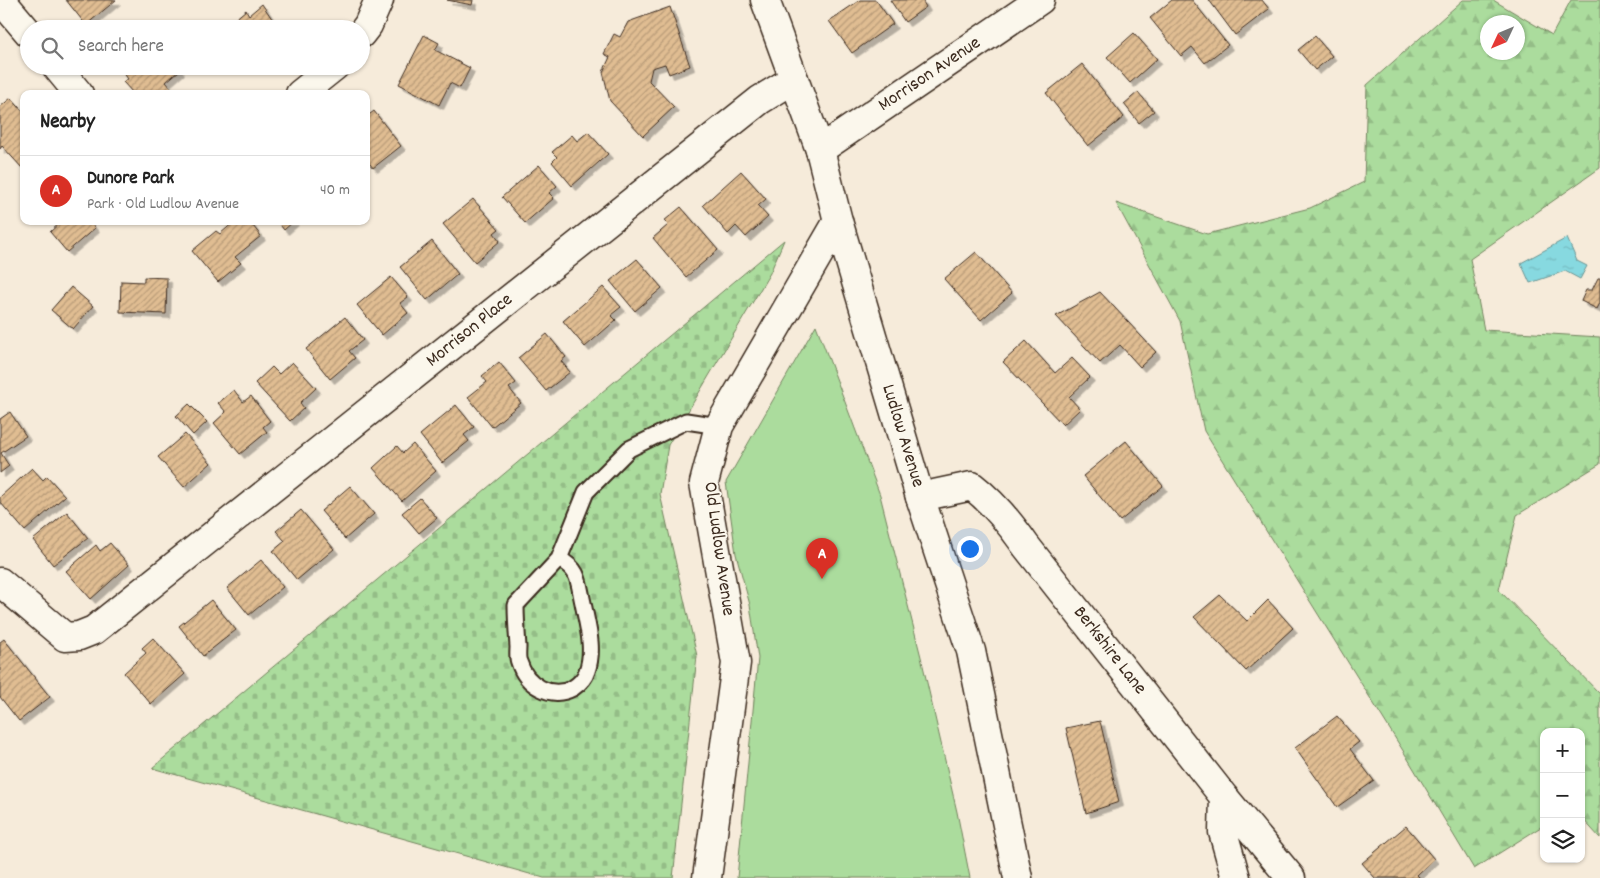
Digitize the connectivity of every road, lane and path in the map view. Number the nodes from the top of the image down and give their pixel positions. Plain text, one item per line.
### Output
1 (1, 0) edge
2 (379, 0) edge
3 (765, 0) edge
4 (1040, 0) edge
5 (370, 20) edge
6 (20, 22) edge
7 (63, 75) edge
8 (324, 75) edge
9 (794, 79) junction
10 (75, 90) edge
11 (305, 90) edge
12 (820, 150) junction
13 (838, 222) junction
14 (719, 426) junction
15 (920, 497) junction
16 (559, 559) junction
17 (0, 582) edge
18 (1224, 797) junction
19 (707, 878) edge
20 (1018, 878) edge
21 (1236, 878) edge
22 (1291, 878) edge

1 - 6 street
2 - 5 street
3 - 9 street, Ludlow Avenue
4 - 12 street, Morrison Avenue
7 - 10 street
8 - 11 street
9 - 12 street, Ludlow Avenue
9 - 17 street, Morrison Place
12 - 13 street, Ludlow Avenue
13 - 14 street, Old Ludlow Avenue
13 - 15 street, Ludlow Avenue
14 - 16 lane
14 - 19 street, Old Ludlow Avenue
15 - 18 street, Berkshire Lane
15 - 20 street, Ludlow Avenue
16 - 16 lane
18 - 21 street
18 - 22 street

